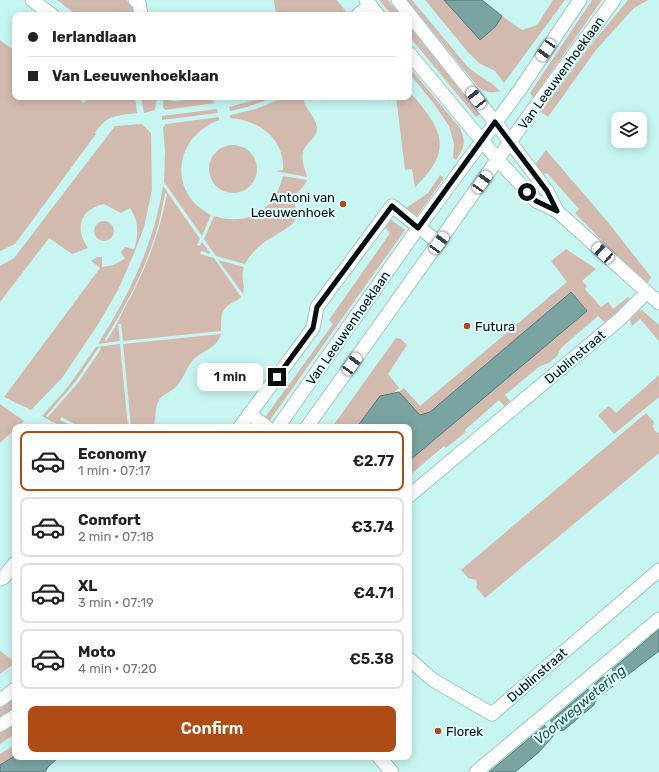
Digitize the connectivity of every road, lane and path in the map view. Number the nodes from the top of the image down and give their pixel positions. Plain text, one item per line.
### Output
1 (32, 0) edge
2 (135, 0) edge
3 (398, 0) edge
4 (580, 0) edge
5 (614, 0) edge
6 (368, 2) edge
7 (48, 12) edge
8 (140, 12) edge
9 (360, 12) edge
10 (376, 12) edge
11 (408, 12) edge
12 (412, 18) edge
13 (412, 56) edge
14 (495, 122) junction
15 (482, 141) junction
16 (510, 142) junction
17 (498, 160) junction
18 (557, 211) junction
19 (418, 228) junction
20 (439, 243) junction
21 (647, 292) junction
22 (659, 303) edge
23 (249, 414) junction
24 (242, 424) edge
25 (263, 424) edge
26 (280, 424) edge
27 (309, 424) edge
28 (412, 493) edge
29 (12, 567) edge
30 (659, 570) edge
31 (0, 579) edge
32 (659, 619) edge
33 (412, 662) edge
34 (12, 691) edge
35 (0, 700) edge
36 (12, 718) edge
37 (0, 725) edge
38 (382, 760) edge
39 (392, 772) edge
40 (476, 772) edge

1 - 7 street
2 - 8 street
3 - 11 street
4 - 14 street, Van Leeuwenhoeklaan
5 - 16 street, Van Leeuwenhoeklaan
6 - 9 street
6 - 10 street
12 - 14 street
13 - 15 street
14 - 15 street, Van Leeuwenhoeklaan
14 - 16 street
15 - 17 street
15 - 19 street, Van Leeuwenhoeklaan
16 - 17 street, Van Leeuwenhoeklaan
16 - 18 street
17 - 18 street
17 - 20 street, Van Leeuwenhoeklaan
18 - 21 street
19 - 20 street
19 - 23 street
19 - 26 street, Van Leeuwenhoeklaan
20 - 27 street, Van Leeuwenhoeklaan
21 - 22 street
21 - 28 street, Dublinstraat
23 - 24 street
23 - 25 street
29 - 31 street
30 - 33 street, Dublinstraat
32 - 40 street
34 - 35 street
36 - 37 street
38 - 39 street

